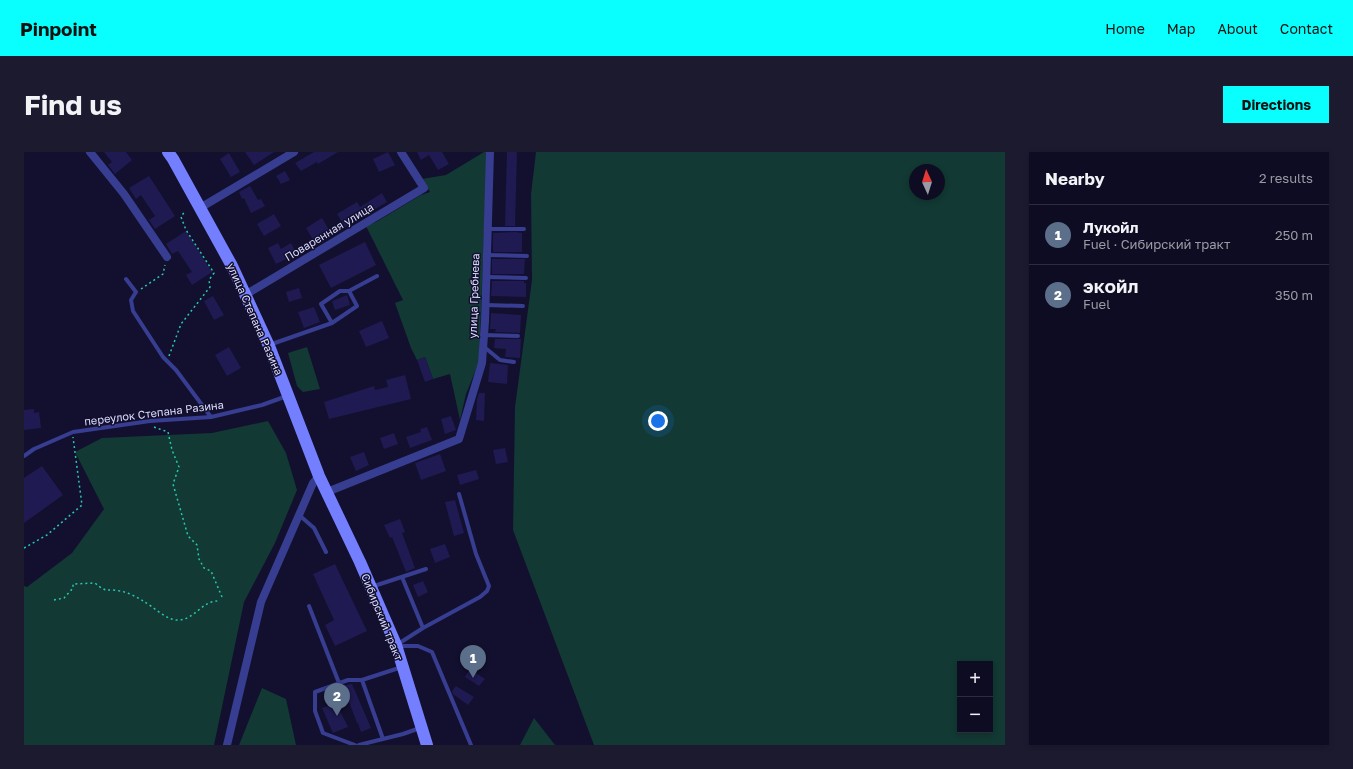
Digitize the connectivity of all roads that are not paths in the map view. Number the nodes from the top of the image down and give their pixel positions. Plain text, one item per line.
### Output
1 (90, 152) edge
2 (294, 152) edge
3 (401, 152) edge
4 (490, 152) edge
5 (172, 155) edge
6 (200, 208) junction
7 (488, 229) junction
8 (524, 229) dead end
9 (487, 255) junction
10 (527, 256) dead end
11 (167, 257) road end
12 (377, 276) dead end
13 (486, 276) junction
14 (526, 278) dead end
15 (126, 279) dead end
16 (349, 291) junction
17 (246, 295) junction
18 (485, 305) junction
19 (523, 306) dead end
20 (332, 323) junction
21 (484, 335) junction
22 (518, 336) dead end
23 (269, 346) junction
24 (483, 346) junction
25 (514, 362) dead end
26 (289, 396) junction
27 (211, 417) junction
28 (24, 456) edge
29 (319, 476) junction
30 (327, 492) junction
31 (459, 494) dead end
32 (299, 515) junction
33 (326, 552) dead end
34 (426, 569) dead end
35 (402, 577) junction
36 (371, 587) junction
37 (309, 606) dead end
38 (423, 628) junction
39 (396, 645) junction
40 (402, 667) junction
41 (362, 680) junction
42 (339, 683) junction
43 (421, 727) junction
44 (383, 739) junction
45 (227, 745) edge
46 (355, 745) edge
47 (359, 745) edge
48 (427, 745) edge
49 (471, 745) edge

1 - 11 street
2 - 6 street
3 - 17 street, Поваренная улица
4 - 7 street, улица Гребнева
5 - 6 main road, улица Степана Разина
6 - 17 main road, улица Степана Разина
7 - 8 lane
7 - 9 street, улица Гребнева
9 - 10 lane
9 - 13 street, улица Гребнева
12 - 16 lane
13 - 14 lane
13 - 18 street, улица Гребнева
15 - 27 lane
16 - 20 lane
16 - 20 lane
17 - 23 main road, улица Степана Разина
18 - 19 lane
18 - 21 street, улица Гребнева
20 - 23 lane
21 - 22 lane
21 - 24 street, улица Гребнева
23 - 26 main road, улица Степана Разина
24 - 25 lane
24 - 30 street, улица Гребнева
26 - 27 lane, переулок Степана Разина
26 - 29 main road, улица Степана Разина
27 - 28 lane, переулок Степана Разина
29 - 30 main road, улица Степана Разина
29 - 32 street
30 - 36 main road, Сибирский тракт
31 - 38 lane
32 - 33 lane
32 - 45 street
34 - 35 lane
35 - 36 lane
35 - 38 lane
36 - 39 main road, Сибирский тракт
37 - 42 lane
38 - 39 lane
39 - 40 main road, Сибирский тракт
39 - 49 lane
40 - 41 lane
40 - 43 main road, Сибирский тракт
41 - 42 lane
41 - 44 lane
42 - 46 lane
43 - 44 lane
43 - 48 main road, Сибирский тракт
44 - 47 lane

